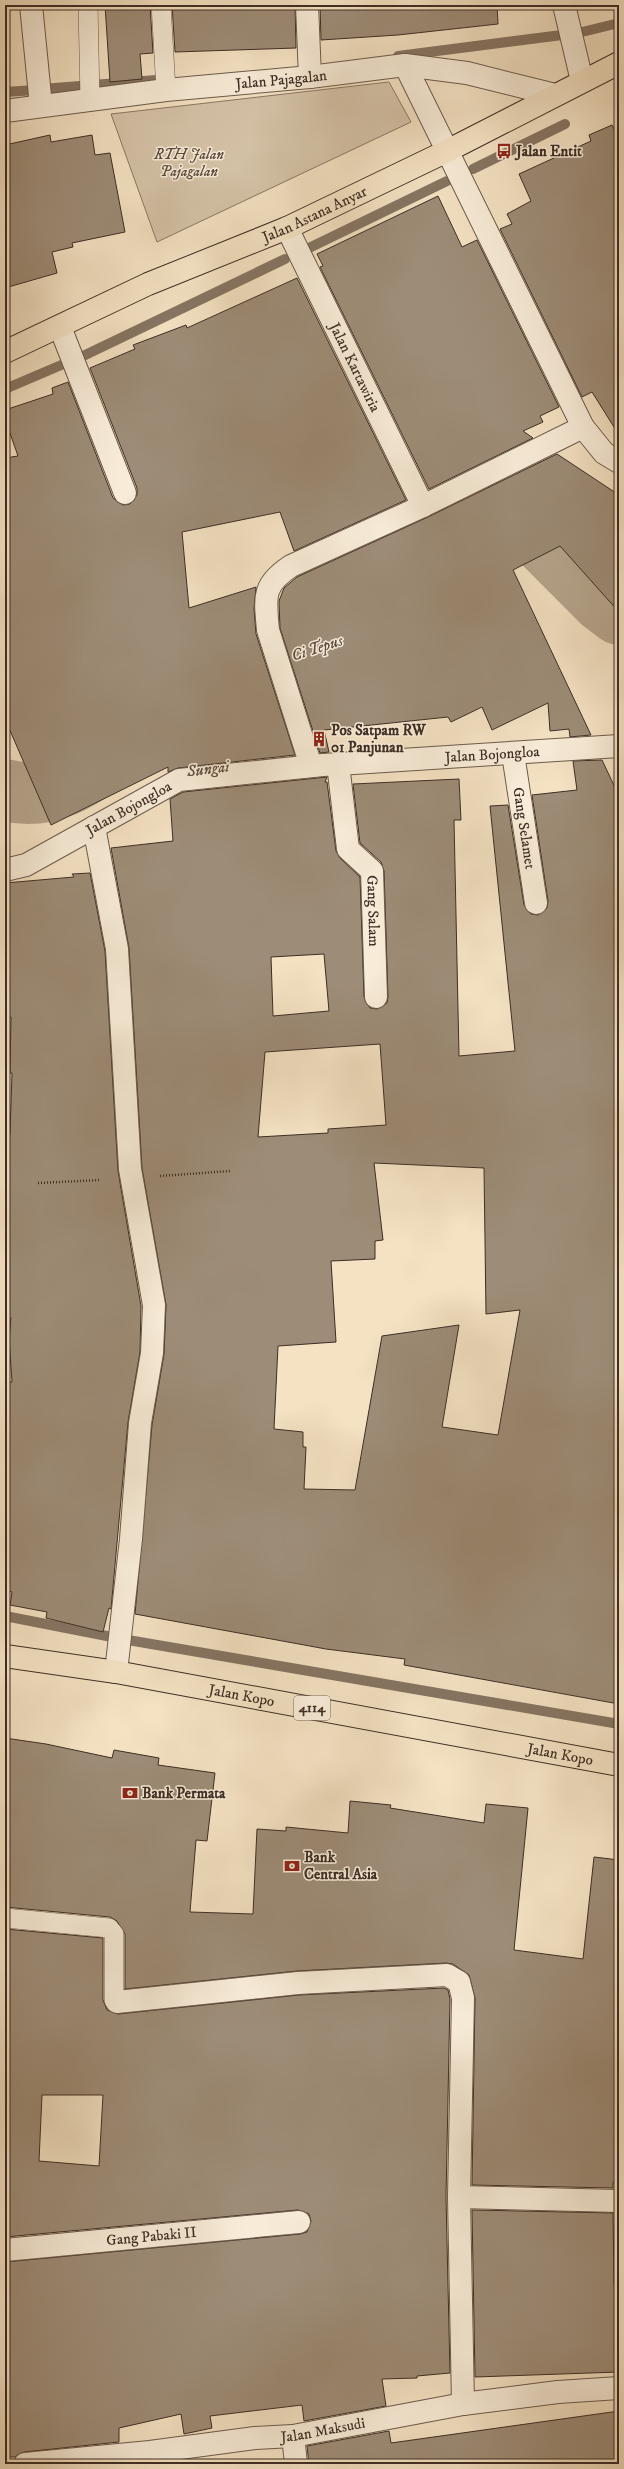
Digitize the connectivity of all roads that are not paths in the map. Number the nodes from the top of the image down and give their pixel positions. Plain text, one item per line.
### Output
1 (31, 5) edge
2 (88, 5) edge
3 (161, 5) edge
4 (307, 5) edge
5 (564, 5) edge
6 (619, 63) edge
7 (405, 66) junction
8 (310, 77) junction
9 (582, 81) junction
10 (166, 82) junction
11 (90, 90) junction
12 (40, 95) junction
13 (555, 95) junction
14 (5, 111) edge
15 (447, 151) junction
16 (287, 228) junction
17 (60, 327) junction
18 (5, 352) edge
19 (583, 427) junction
20 (619, 462) edge
21 (125, 493) dead end
22 (423, 506) junction
23 (619, 746) edge
24 (514, 754) junction
25 (322, 765) junction
26 (94, 827) junction
27 (5, 870) edge
28 (536, 903) dead end
29 (376, 998) dead end
30 (5, 1656) edge
31 (116, 1672) junction
32 (619, 1765) edge
33 (5, 1918) edge
34 (117, 2002) joint
35 (459, 2198) junction
36 (619, 2200) edge
37 (299, 2222) dead end
38 (5, 2250) edge
39 (619, 2388) edge
40 (463, 2404) junction
41 (293, 2436) junction
42 (151, 2458) edge
43 (25, 2464) edge
44 (296, 2464) edge

1 - 12 street
2 - 11 lane
3 - 10 lane
4 - 8 street
5 - 9 street
6 - 9 main road, Jalan Astana Anyar
7 - 8 street, Jalan Pajagalan
7 - 13 street, Jalan Pajagalan
7 - 15 street
8 - 10 street, Jalan Pajagalan
9 - 13 main road, Jalan Astana Anyar
10 - 11 street, Jalan Pajagalan
11 - 12 street, Jalan Pajagalan
12 - 14 street, Jalan Pajagalan
13 - 15 main road, Jalan Astana Anyar
15 - 16 main road, Jalan Astana Anyar
15 - 19 street
16 - 17 main road, Jalan Astana Anyar
16 - 22 street, Jalan Kartawiria
17 - 18 main road, Jalan Astana Anyar
17 - 21 street
19 - 20 street
19 - 22 street, Gang Salam
22 - 25 street, Gang Salam
23 - 24 street, Jalan Bojongloa
24 - 25 street, Jalan Bojongloa
24 - 28 street, Gang Selamet
25 - 26 street, Jalan Bojongloa
25 - 29 street, Gang Salam
26 - 27 street, Jalan Bojongloa
26 - 31 street
30 - 31 main road, Jalan Kopo / 4114
31 - 32 main road, Jalan Kopo / 4114
33 - 34 lane
34 - 35 street
35 - 36 street
35 - 40 street
37 - 38 street, Gang Pabaki II
39 - 40 street, Jalan Maksudi
40 - 41 street, Jalan Maksudi
41 - 42 street, Jalan Maksudi
41 - 44 street
42 - 43 street, Jalan Maksudi

